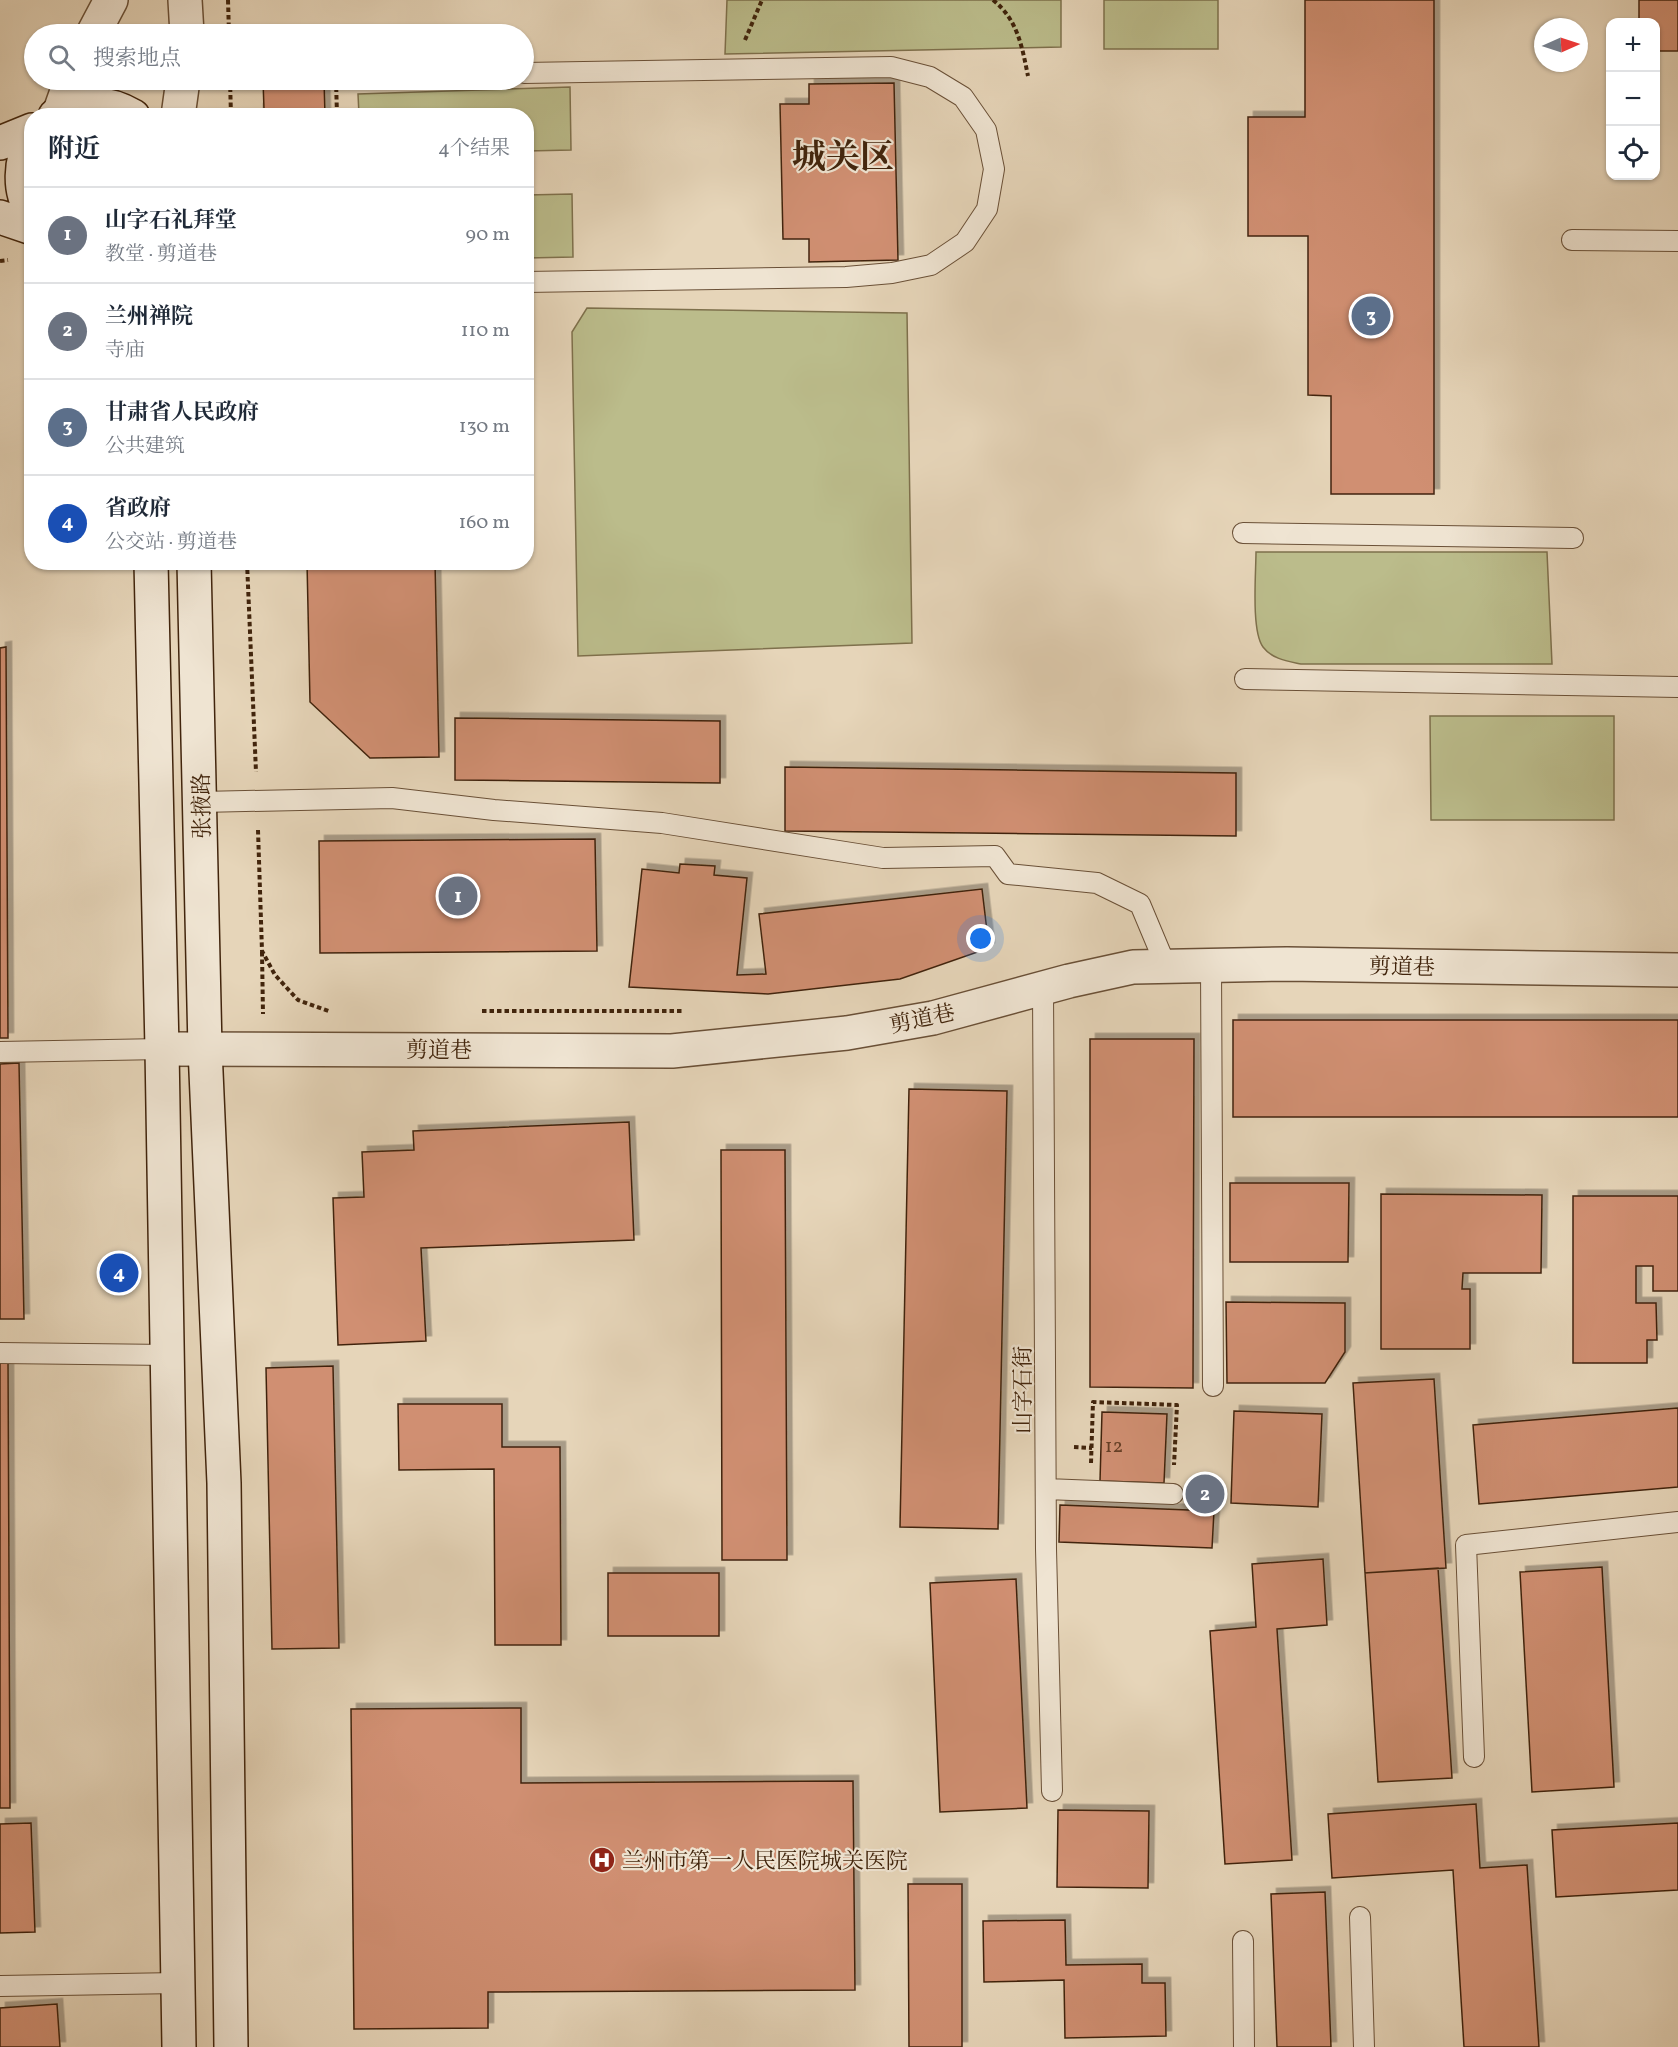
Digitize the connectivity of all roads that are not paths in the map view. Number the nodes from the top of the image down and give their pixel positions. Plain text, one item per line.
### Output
1 (111, 0) edge
2 (185, 0) edge
3 (98, 24) edge
4 (186, 24) edge
5 (534, 72) edge
6 (67, 90) edge
7 (182, 90) edge
8 (188, 90) edge
9 (60, 108) edge
10 (71, 108) edge
11 (120, 108) edge
12 (179, 108) edge
13 (189, 108) edge
14 (24, 133) edge
15 (0, 143) edge
16 (24, 160) edge
17 (24, 191) edge
18 (0, 217) edge
19 (24, 225) edge
20 (1572, 240) dead end
21 (1678, 241) edge
22 (534, 282) edge
23 (1244, 533) dead end
24 (1573, 538) dead end
25 (151, 570) edge
26 (194, 570) edge
27 (1245, 679) dead end
28 (1678, 687) edge
29 (201, 801) junction
30 (1211, 965) junction
31 (1166, 966) junction
32 (1678, 970) edge
33 (1042, 988) junction
34 (162, 1049) junction
35 (206, 1049) junction
36 (0, 1052) edge
37 (0, 1353) edge
38 (168, 1355) junction
39 (1213, 1386) dead end
40 (1046, 1489) junction
41 (1173, 1494) road end
42 (1678, 1522) edge
43 (1474, 1757) dead end
44 (1052, 1791) dead end
45 (1360, 1917) dead end
46 (1243, 1941) dead end
47 (178, 1983) junction
48 (0, 1986) edge
49 (179, 2047) edge
50 (231, 2047) edge
51 (1244, 2047) edge
52 (1364, 2047) edge

1 - 3 main road
2 - 4 main road
5 - 22 lane
6 - 9 main road
7 - 12 main road
8 - 13 main road
10 - 11 main road
14 - 15 main road
16 - 17 main road
18 - 19 main road
20 - 21 lane
23 - 24 lane
25 - 34 main road
26 - 29 main road, 张掖路
27 - 28 lane
29 - 31 lane
29 - 35 main road, 张掖路
30 - 31 main road, 剪道巷
30 - 32 main road, 剪道巷
30 - 39 lane
31 - 33 main road, 剪道巷
33 - 35 main road, 剪道巷
33 - 40 lane, 山字石街
34 - 35 main road, 剪道巷
34 - 36 lane
34 - 38 main road
35 - 50 main road, 张掖路
37 - 38 lane
38 - 47 main road
40 - 41 lane
40 - 44 lane, 山字石街
42 - 43 lane
45 - 52 lane
46 - 51 lane
47 - 48 lane
47 - 49 main road

